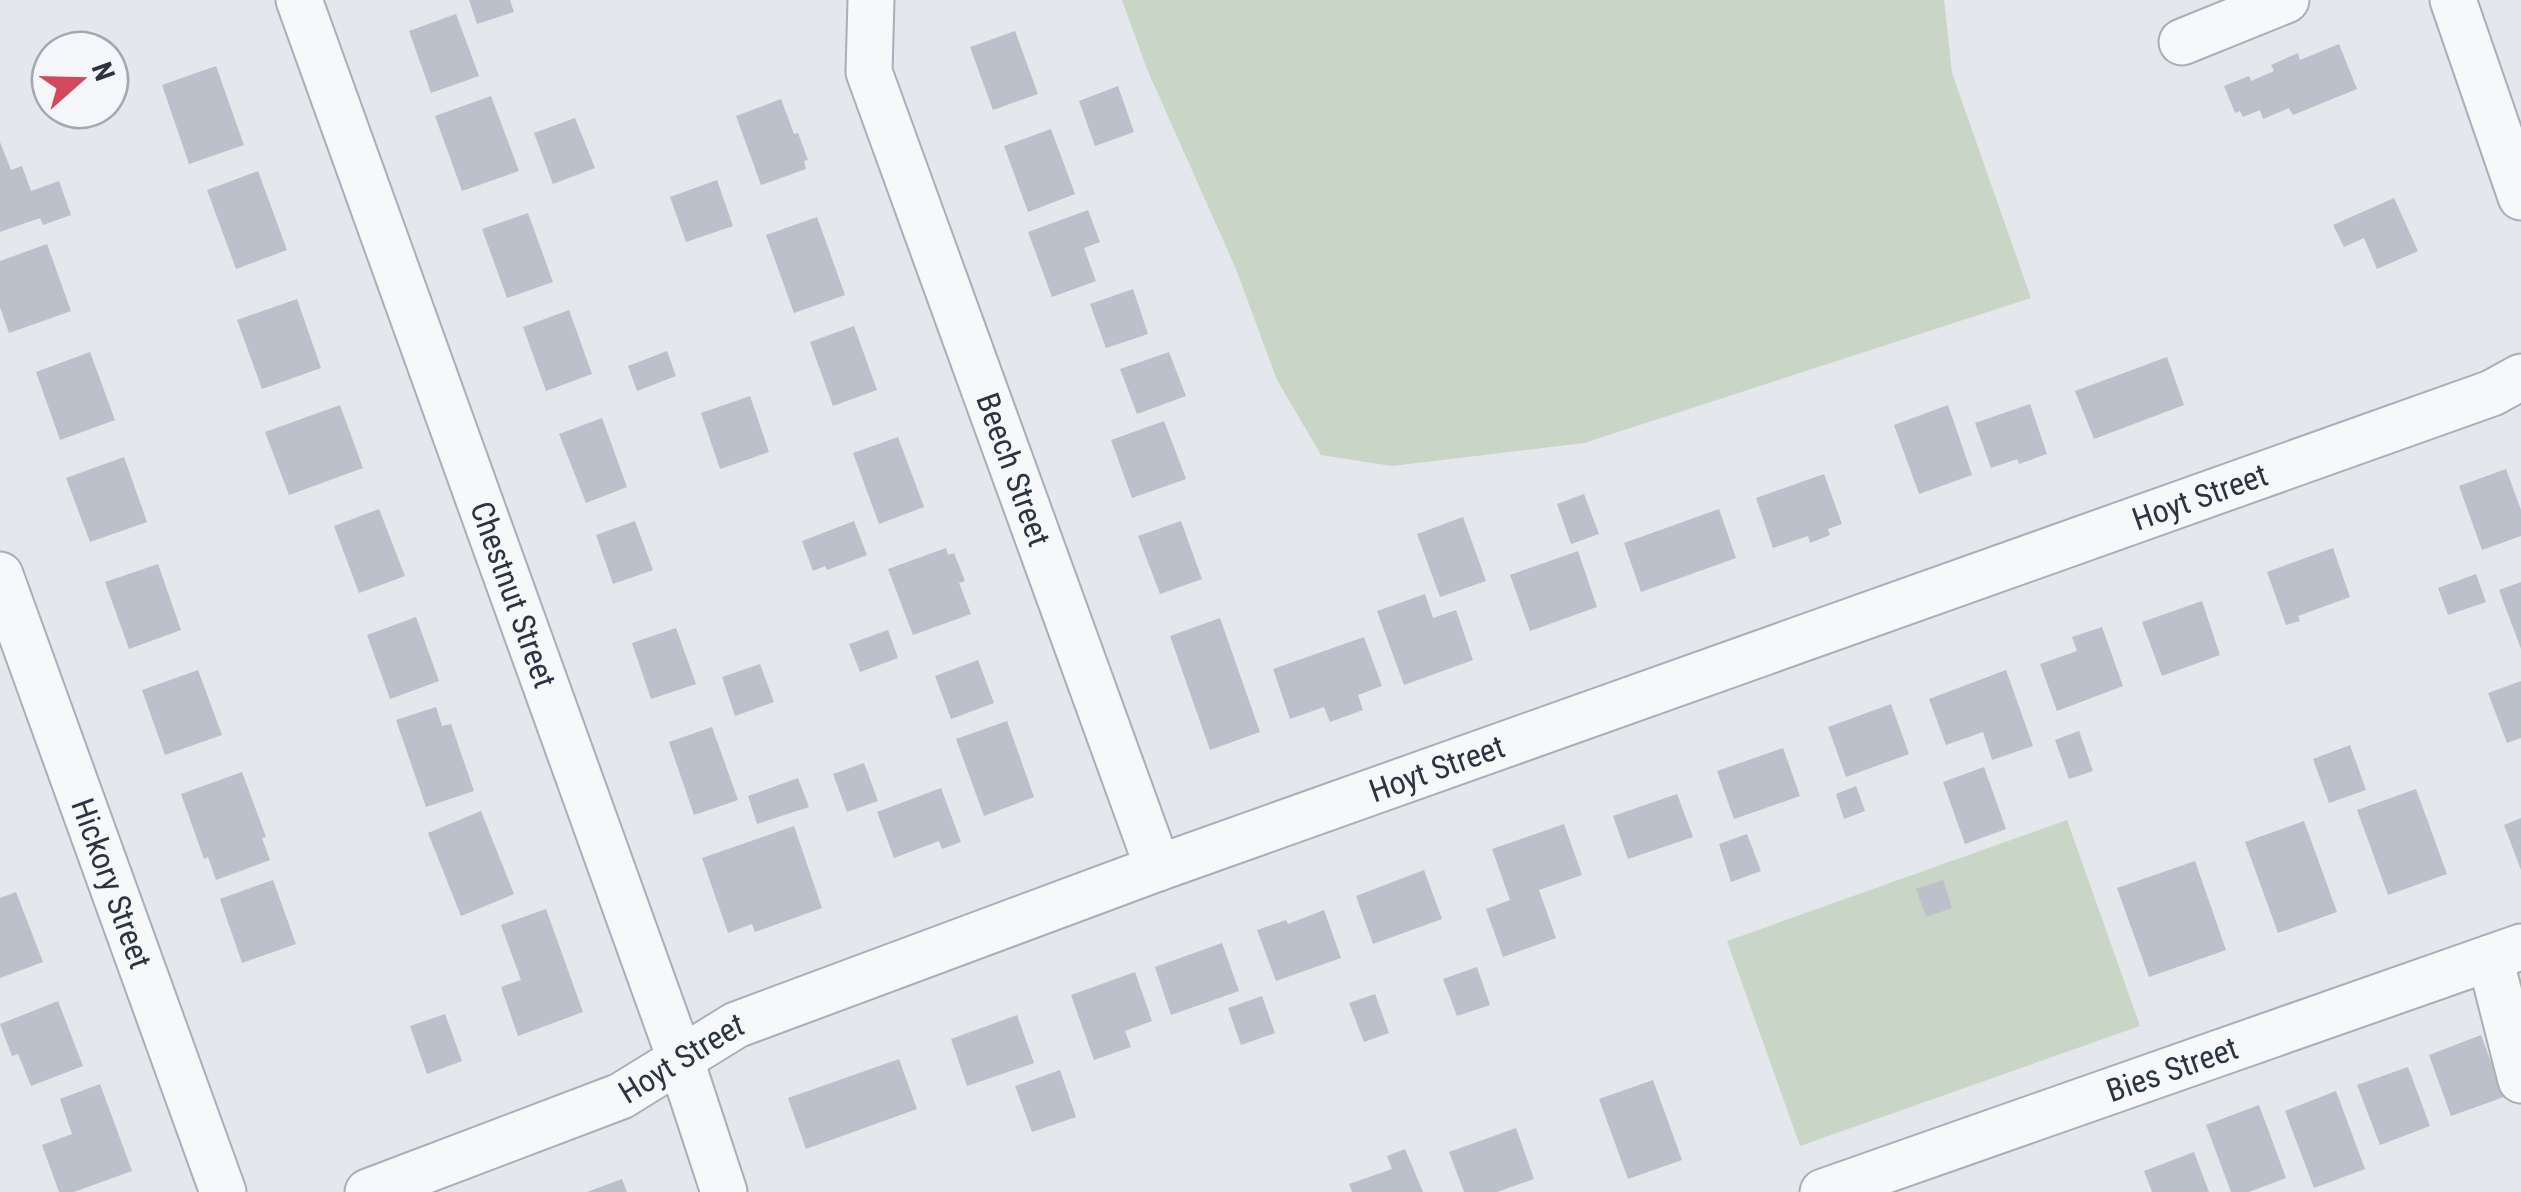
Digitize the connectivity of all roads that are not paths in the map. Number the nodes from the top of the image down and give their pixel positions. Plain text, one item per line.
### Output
1 (299, 0) edge
2 (871, 0) edge
3 (2286, 0) edge
4 (2452, 0) edge
5 (2182, 42) dead end
6 (2521, 197) edge
7 (2521, 377) edge
8 (0, 575) edge
9 (1158, 868) junction
10 (2505, 952) edge
11 (680, 1058) junction
12 (2521, 1080) edge
13 (223, 1192) edge
14 (368, 1192) edge
15 (724, 1192) edge
16 (1823, 1192) edge

1 - 11 street, Chestnut Street
2 - 9 street, Beech Street
3 - 5 street
4 - 6 street
7 - 9 street, Hoyt Street
8 - 13 street, Hickory Street
9 - 11 street, Hoyt Street
10 - 12 street
10 - 16 street, Bies Street
11 - 14 street, Hoyt Street
11 - 15 street, Chestnut Street

